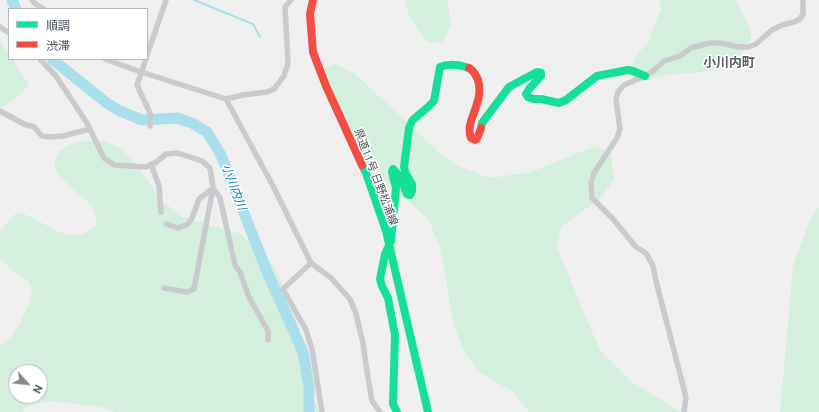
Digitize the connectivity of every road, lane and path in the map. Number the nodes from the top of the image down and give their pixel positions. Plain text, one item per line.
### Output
1 (32, 0) edge
2 (166, 0) edge
3 (291, 0) edge
4 (313, 0) edge
5 (803, 0) edge
6 (43, 8) edge
7 (148, 52) edge
8 (41, 60) edge
9 (108, 60) edge
10 (146, 60) edge
11 (141, 72) junction
12 (645, 76) junction
13 (226, 98) junction
14 (0, 111) edge
15 (150, 126) dead end
16 (90, 129) junction
17 (151, 164) junction
18 (214, 188) junction
19 (161, 212) dead end
20 (166, 224) dead end
21 (390, 246) junction
22 (311, 263) junction
23 (164, 288) dead end
24 (268, 340) dead end
25 (322, 412) edge
26 (380, 412) edge
27 (397, 412) edge
28 (428, 412) edge
29 (684, 412) edge

1 - 6 street
2 - 7 street
3 - 13 street
4 - 21 street, 県道11号 日野松浦線
5 - 12 street
8 - 16 street
9 - 11 street
10 - 11 street
11 - 13 street
11 - 15 street
12 - 21 street
12 - 29 street
13 - 22 street
14 - 16 street
16 - 17 street
17 - 18 street
17 - 19 street
18 - 20 street
18 - 23 street
18 - 24 street
21 - 27 street
21 - 28 street, 県道11号 日野松浦線
22 - 25 street
22 - 26 street

